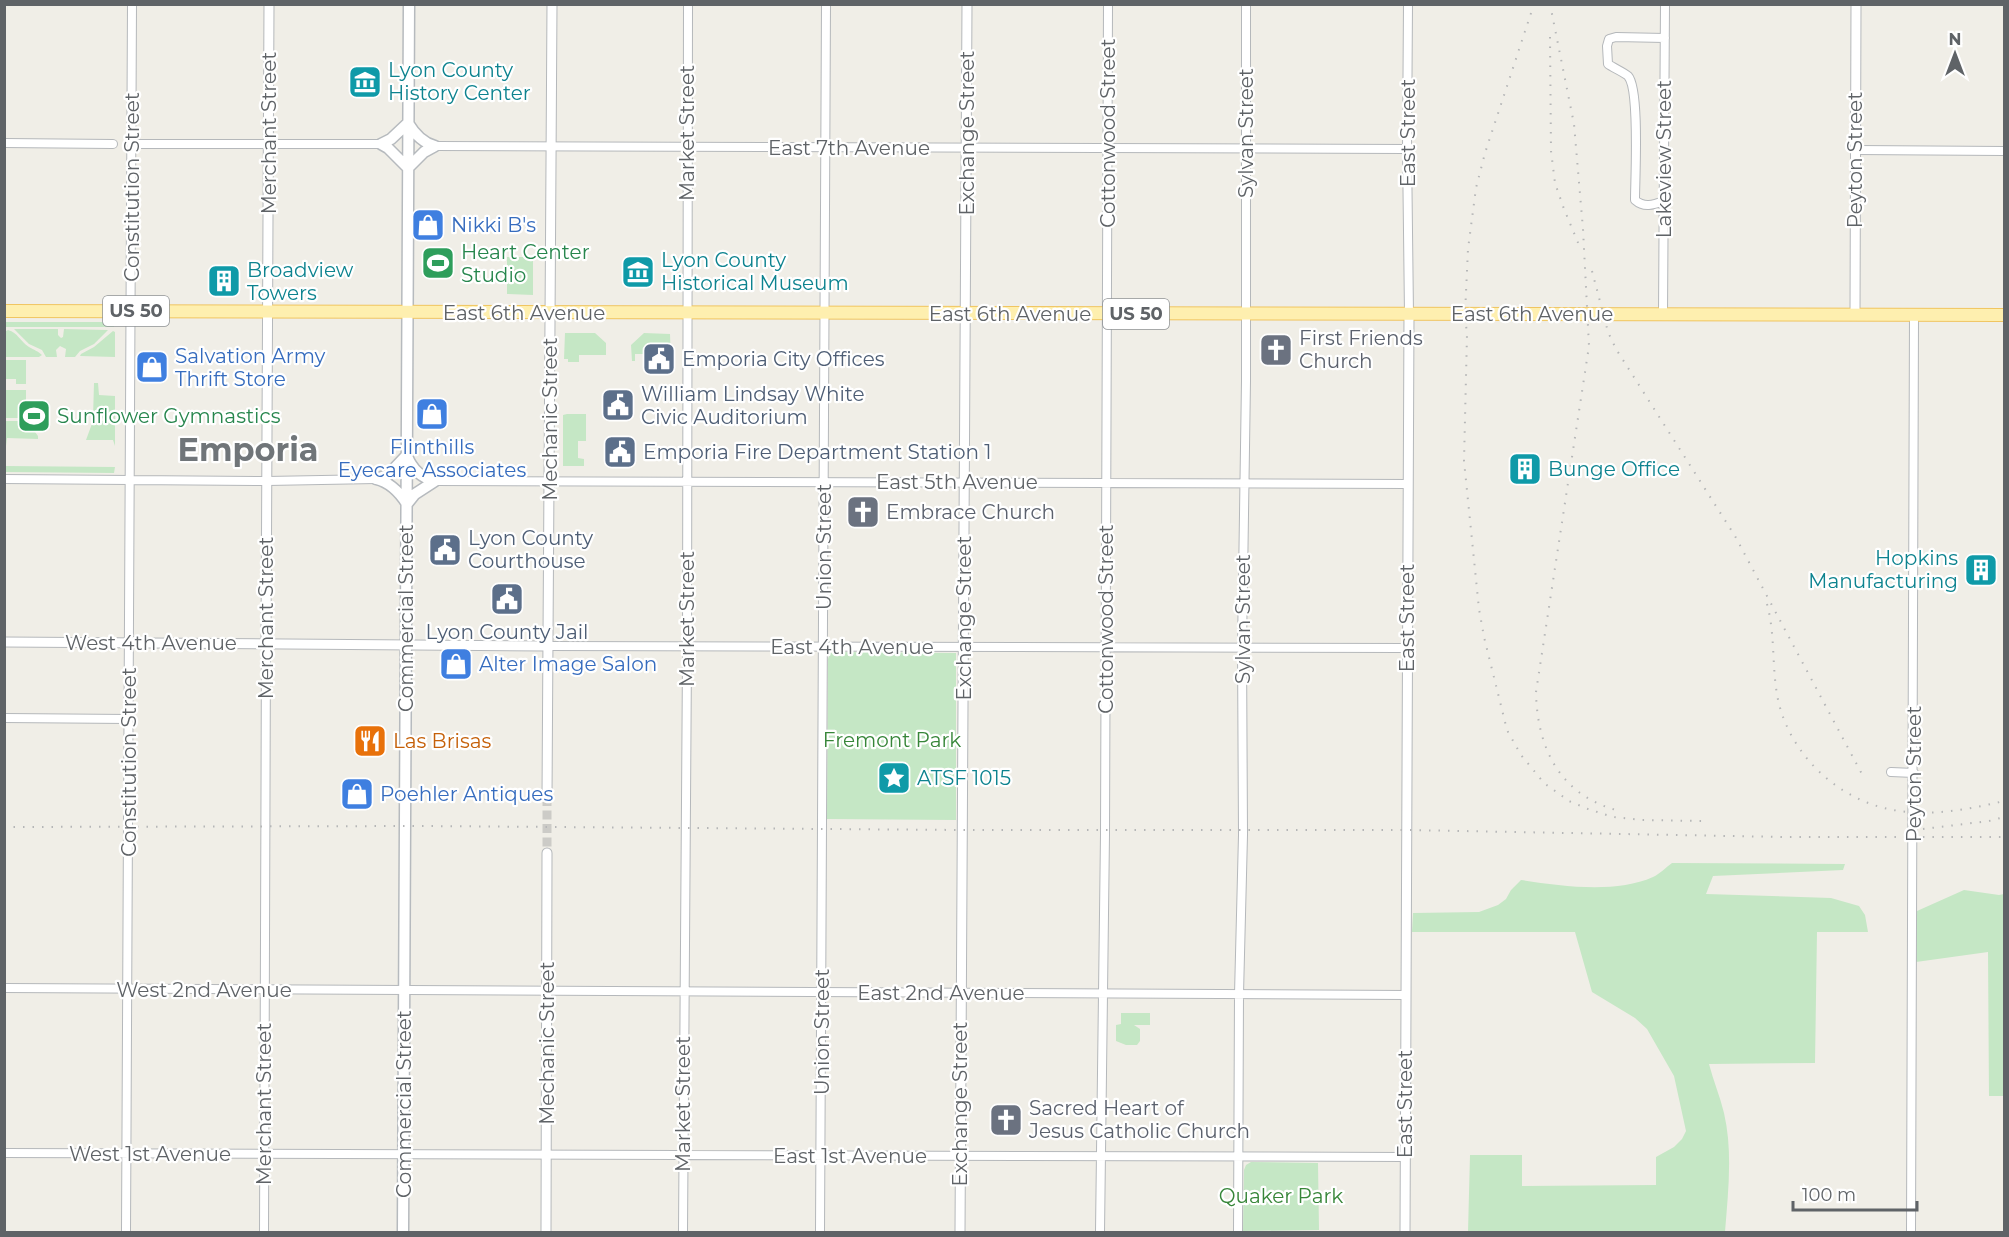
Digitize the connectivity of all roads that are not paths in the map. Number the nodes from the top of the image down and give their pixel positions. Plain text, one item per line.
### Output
1 (132, 4) edge
2 (269, 4) edge
3 (409, 4) edge
4 (552, 4) edge
5 (688, 4) edge
6 (826, 4) edge
7 (968, 4) edge
8 (1108, 4) edge
9 (1246, 4) edge
10 (1408, 4) edge
11 (1665, 4) edge
12 (1856, 4) edge
13 (1665, 38) junction
14 (408, 123) junction
15 (4, 143) edge
16 (113, 144) dead end
17 (132, 144) junction
18 (381, 144) junction
19 (268, 145) junction
20 (435, 146) junction
21 (552, 146) junction
22 (687, 147) junction
23 (825, 148) junction
24 (967, 148) junction
25 (1108, 148) junction
26 (1245, 149) junction
27 (1407, 149) junction
28 (1856, 150) junction
29 (2004, 151) edge
30 (408, 168) junction
31 (1664, 201) junction
32 (4, 311) edge
33 (132, 311) junction
34 (267, 313) junction
35 (408, 313) junction
36 (551, 313) junction
37 (686, 313) junction
38 (825, 314) junction
39 (966, 314) junction
40 (1107, 314) junction
41 (1246, 314) junction
42 (1409, 314) junction
43 (1663, 314) junction
44 (1855, 315) junction
45 (1914, 315) junction
46 (2004, 315) edge
47 (407, 455) junction
48 (4, 478) edge
49 (376, 479) junction
50 (131, 480) junction
51 (267, 481) junction
52 (435, 481) junction
53 (550, 481) junction
54 (686, 482) junction
55 (824, 482) junction
56 (964, 482) junction
57 (1106, 483) junction
58 (1244, 483) junction
59 (1408, 484) junction
60 (407, 504) junction
61 (4, 642) edge
62 (130, 643) junction
63 (266, 644) junction
64 (406, 645) junction
65 (547, 646) junction
66 (687, 646) junction
67 (963, 646) junction
68 (1106, 646) junction
69 (824, 647) junction
70 (1242, 647) junction
71 (1407, 648) junction
72 (4, 718) edge
73 (129, 719) junction
74 (1891, 772) dead end
75 (1914, 773) junction
76 (547, 797) tunnel mouth
77 (547, 853) tunnel mouth
78 (4, 988) edge
79 (128, 990) junction
80 (265, 990) junction
81 (404, 991) junction
82 (547, 991) junction
83 (684, 992) junction
84 (822, 992) junction
85 (961, 993) junction
86 (1102, 993) junction
87 (1239, 993) junction
88 (1406, 995) junction
89 (4, 1153) edge
90 (127, 1154) junction
91 (264, 1154) junction
92 (403, 1155) junction
93 (547, 1155) junction
94 (683, 1155) junction
95 (821, 1155) junction
96 (960, 1156) junction
97 (1100, 1156) junction
98 (1238, 1156) junction
99 (1405, 1157) junction
100 (126, 1233) edge
101 (264, 1233) edge
102 (403, 1233) edge
103 (546, 1233) edge
104 (682, 1233) edge
105 (820, 1233) edge
106 (960, 1233) edge
107 (1100, 1233) edge
108 (1238, 1233) edge
109 (1405, 1233) edge
110 (1911, 1233) edge

1 - 17 street, Constitution Street
2 - 19 street, Merchant Street
3 - 14 main road, Commercial Street
4 - 21 street, Mechanic Street
5 - 22 street, Market Street
6 - 23 street, Union Street
7 - 24 street, Exchange Street
8 - 25 street, Cottonwood Street
9 - 26 street, Sylvan Street
10 - 27 street, East Street
11 - 13 street, Lakeview Street
12 - 28 street, Peyton Street
13 - 31 street, Lakeview Street
13 - 31 street
14 - 18 main road
14 - 20 main road
14 - 30 main road, Commercial Street
15 - 16 street
17 - 19 street
17 - 33 street, Constitution Street
18 - 19 street
18 - 30 main road
19 - 34 street, Merchant Street
20 - 21 street, East 7th Avenue
20 - 30 main road
21 - 22 street, East 7th Avenue
21 - 36 street, Mechanic Street
22 - 23 street, East 7th Avenue
22 - 37 street, Market Street
23 - 24 street, East 7th Avenue
23 - 38 street, Union Street
24 - 25 street, East 7th Avenue
24 - 39 street, Exchange Street
25 - 26 street, East 7th Avenue
25 - 40 street, Cottonwood Street
26 - 27 street, East 7th Avenue
26 - 41 street, Sylvan Street
27 - 42 street, East Street
28 - 29 street
28 - 44 street, Peyton Street
30 - 35 main road, Commercial Street
31 - 43 street, Lakeview Street
32 - 33 main road, US 50
33 - 34 main road, US 50
33 - 50 street, Constitution Street
34 - 35 main road, East 6th Avenue / US 50
34 - 51 street, Merchant Street
35 - 36 main road, East 6th Avenue / US 50
35 - 47 main road, Commercial Street
36 - 37 main road, East 6th Avenue / US 50
36 - 53 street, Mechanic Street
37 - 38 main road, East 6th Avenue / US 50
37 - 54 street, Market Street
38 - 39 main road, East 6th Avenue / US 50
38 - 55 street, Union Street
39 - 40 main road, East 6th Avenue / US 50
39 - 56 street, Exchange Street
40 - 41 main road, East 6th Avenue / US 50
40 - 57 street, Cottonwood Street
41 - 42 main road, East 6th Avenue / US 50
41 - 58 street, Sylvan Street
42 - 43 main road, East 6th Avenue / US 50
42 - 59 street, East Street
43 - 44 main road, East 6th Avenue / US 50
44 - 45 main road, East 6th Avenue / US 50
45 - 46 main road, East 6th Avenue / US 50
45 - 75 street, Peyton Street
47 - 49 main road
47 - 52 main road
47 - 60 main road, Commercial Street
48 - 50 street
49 - 51 street
49 - 60 main road
50 - 51 street
50 - 62 street, Constitution Street
51 - 63 street, Merchant Street
52 - 53 street, East 5th Avenue
52 - 60 main road
53 - 54 street, East 5th Avenue
53 - 65 street, Mechanic Street
54 - 55 street, East 5th Avenue
54 - 66 street, Market Street
55 - 56 street, East 5th Avenue
55 - 69 street, Union Street
56 - 57 street, East 5th Avenue
56 - 67 street, Exchange Street
57 - 58 street, East 5th Avenue
57 - 68 street, Cottonwood Street
58 - 59 street, East 5th Avenue
58 - 70 street, Sylvan Street
59 - 71 street, East Street
60 - 64 main road, Commercial Street
61 - 62 street, West 4th Avenue
62 - 63 street, West 4th Avenue
62 - 73 street, Constitution Street
63 - 64 street, West 4th Avenue
63 - 80 street, Merchant Street
64 - 65 street, East 4th Avenue
64 - 81 main road, Commercial Street
65 - 66 street, East 4th Avenue
65 - 76 street, Mechanic Street
66 - 69 street, East 4th Avenue
66 - 83 street, Market Street
67 - 68 street, East 4th Avenue
67 - 69 street, East 4th Avenue
67 - 85 street, Exchange Street
68 - 70 street, East 4th Avenue
68 - 86 street, Cottonwood Street
69 - 84 street, Union Street
70 - 71 street, East 4th Avenue
70 - 87 street, Sylvan Street
71 - 88 street, East Street
72 - 73 street
73 - 79 street, Constitution Street
74 - 75 street
75 - 110 street, Peyton Street
77 - 82 street, Mechanic Street
78 - 79 street, West 2nd Avenue
79 - 80 street, West 2nd Avenue
79 - 90 street, Constitution Street
80 - 81 street, West 2nd Avenue
80 - 91 street, Merchant Street
81 - 82 street, East 2nd Avenue
81 - 92 main road, Commercial Street
82 - 83 street, East 2nd Avenue
82 - 93 street, Mechanic Street
83 - 84 street, East 2nd Avenue
83 - 94 street, Market Street
84 - 85 street, East 2nd Avenue
84 - 95 street, Union Street
85 - 86 street, East 2nd Avenue
85 - 96 street, Exchange Street
86 - 87 street, East 2nd Avenue
86 - 97 street, Cottonwood Street
87 - 88 street, East 2nd Avenue
87 - 98 street, Sylvan Street
88 - 99 street, East Street
89 - 90 street, West 1st Avenue
90 - 91 street, West 1st Avenue
90 - 100 street, Constitution Street
91 - 92 street, West 1st Avenue
91 - 101 street, Merchant Street
92 - 93 street, East 1st Avenue
92 - 102 main road, Commercial Street
93 - 94 street, East 1st Avenue
93 - 103 street, Mechanic Street
94 - 95 street, East 1st Avenue
94 - 104 street, Market Street
95 - 96 street, East 1st Avenue
95 - 105 street, Union Street
96 - 97 street, East 1st Avenue
96 - 106 street, Exchange Street
97 - 98 street, East 1st Avenue
97 - 107 street, Cottonwood Street
98 - 99 street, East 1st Avenue
98 - 108 street, Sylvan Street
99 - 109 street, East Street

